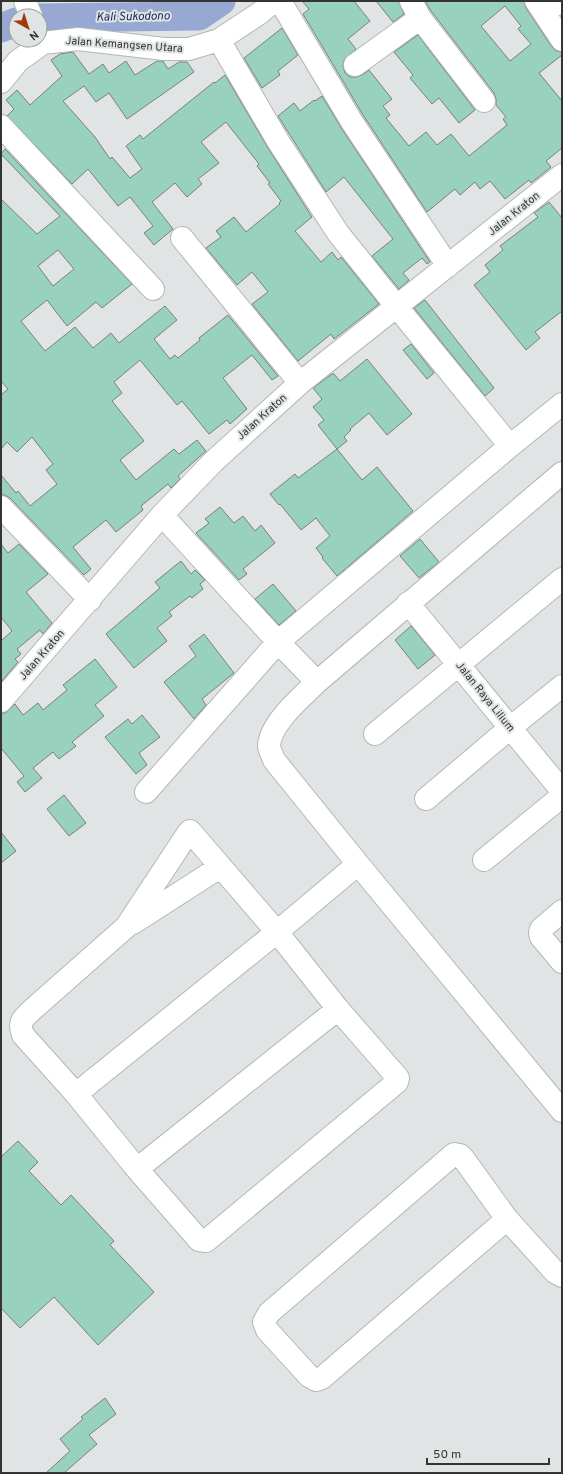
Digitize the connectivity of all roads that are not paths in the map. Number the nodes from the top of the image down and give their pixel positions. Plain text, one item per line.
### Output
1 (274, 1) edge
2 (280, 1) edge
3 (547, 5) edge
4 (416, 9) edge
5 (219, 40) junction
6 (562, 40) edge
7 (48, 41) edge
8 (34, 48) edge
9 (355, 66) dead end
10 (1, 82) edge
11 (484, 101) dead end
12 (1, 126) edge
13 (562, 175) edge
14 (182, 238) dead end
15 (448, 266) junction
16 (153, 289) dead end
17 (397, 307) junction
18 (300, 383) junction
19 (562, 404) edge
20 (510, 446) junction
21 (562, 473) edge
22 (1, 508) edge
23 (162, 515) junction
24 (562, 579) edge
25 (90, 600) junction
26 (408, 603) junction
27 (278, 642) junction
28 (459, 665) junction
29 (317, 682) junction
30 (562, 686) edge
31 (1, 701) edge
32 (510, 728) junction
33 (375, 734) dead end
34 (562, 791) edge
35 (146, 792) dead end
36 (562, 796) edge
37 (426, 798) dead end
38 (484, 860) dead end
39 (358, 864) junction
40 (220, 867) junction
41 (562, 911) edge
42 (126, 927) junction
43 (277, 932) junction
44 (562, 962) edge
45 (338, 1009) junction
46 (76, 1094) junction
47 (562, 1111) edge
48 (137, 1169) junction
49 (507, 1219) junction
50 (562, 1276) edge

1 - 5 street, Jalan Kemangsen Utara
2 - 15 street
3 - 6 street
4 - 9 street
4 - 11 street
5 - 7 street, Jalan Kemangsen Utara
5 - 17 street
8 - 10 street, Jalan Kemangsen Utara
12 - 16 street
13 - 15 street, Jalan Kraton
14 - 18 street
15 - 17 street, Jalan Kraton
17 - 18 street, Jalan Kraton
17 - 20 street
18 - 23 street, Jalan Kraton
19 - 20 street
20 - 27 street
21 - 26 street
22 - 25 street
23 - 25 street, Jalan Kraton
23 - 27 street
24 - 28 street
25 - 31 street, Jalan Kraton
26 - 28 street, Jalan Raya Lilium
26 - 29 street
27 - 29 street
27 - 35 street
28 - 32 street, Jalan Raya Lilium
28 - 33 street
29 - 39 street
30 - 32 street
32 - 34 street, Jalan Raya Lilium
32 - 37 street
36 - 38 street
39 - 43 street
39 - 47 street
40 - 42 street
40 - 42 street
40 - 43 street
41 - 44 street
42 - 46 street
43 - 45 street
43 - 46 street
45 - 48 street
45 - 48 street
46 - 48 street
49 - 49 street
49 - 50 street

